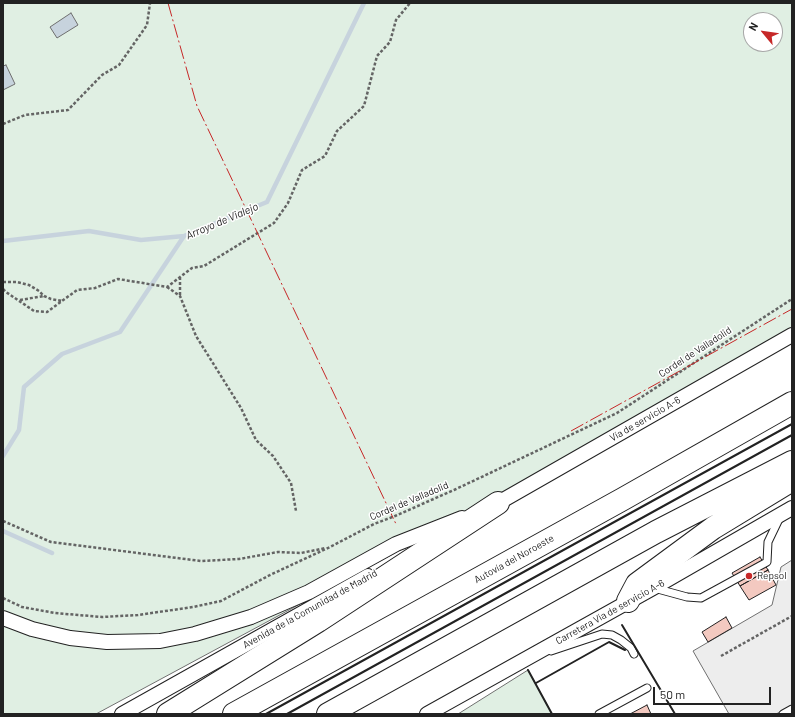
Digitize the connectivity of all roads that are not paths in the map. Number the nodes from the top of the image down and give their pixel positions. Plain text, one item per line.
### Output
1 (792, 335) edge
2 (792, 403) edge
3 (792, 462) edge
4 (792, 480) edge
5 (498, 503) junction
6 (787, 511) edge
7 (653, 588) junction
8 (628, 601) junction
9 (3, 618) edge
10 (634, 654) dead end
11 (522, 660) junction
12 (647, 688) dead end
13 (792, 709) edge
14 (122, 714) edge
15 (168, 714) edge
16 (234, 714) edge
17 (328, 714) edge
18 (427, 714) edge
19 (599, 714) edge
20 (783, 714) edge

1 - 5 street, Vía de servicio A-6
2 - 16 highway, Autovía del Noroeste
3 - 17 highway
4 - 8 highway
5 - 9 street
5 - 14 street, Avenida de la Comunidad de Madrid
5 - 15 highway
6 - 7 street, Carretera Vía de servicio A-6
6 - 7 lane
7 - 8 street, Carretera Vía de servicio A-6
8 - 11 street, Carretera Vía de servicio A-6
10 - 11 lane
11 - 18 street, Carretera Vía de servicio A-6
12 - 19 lane
13 - 20 lane

